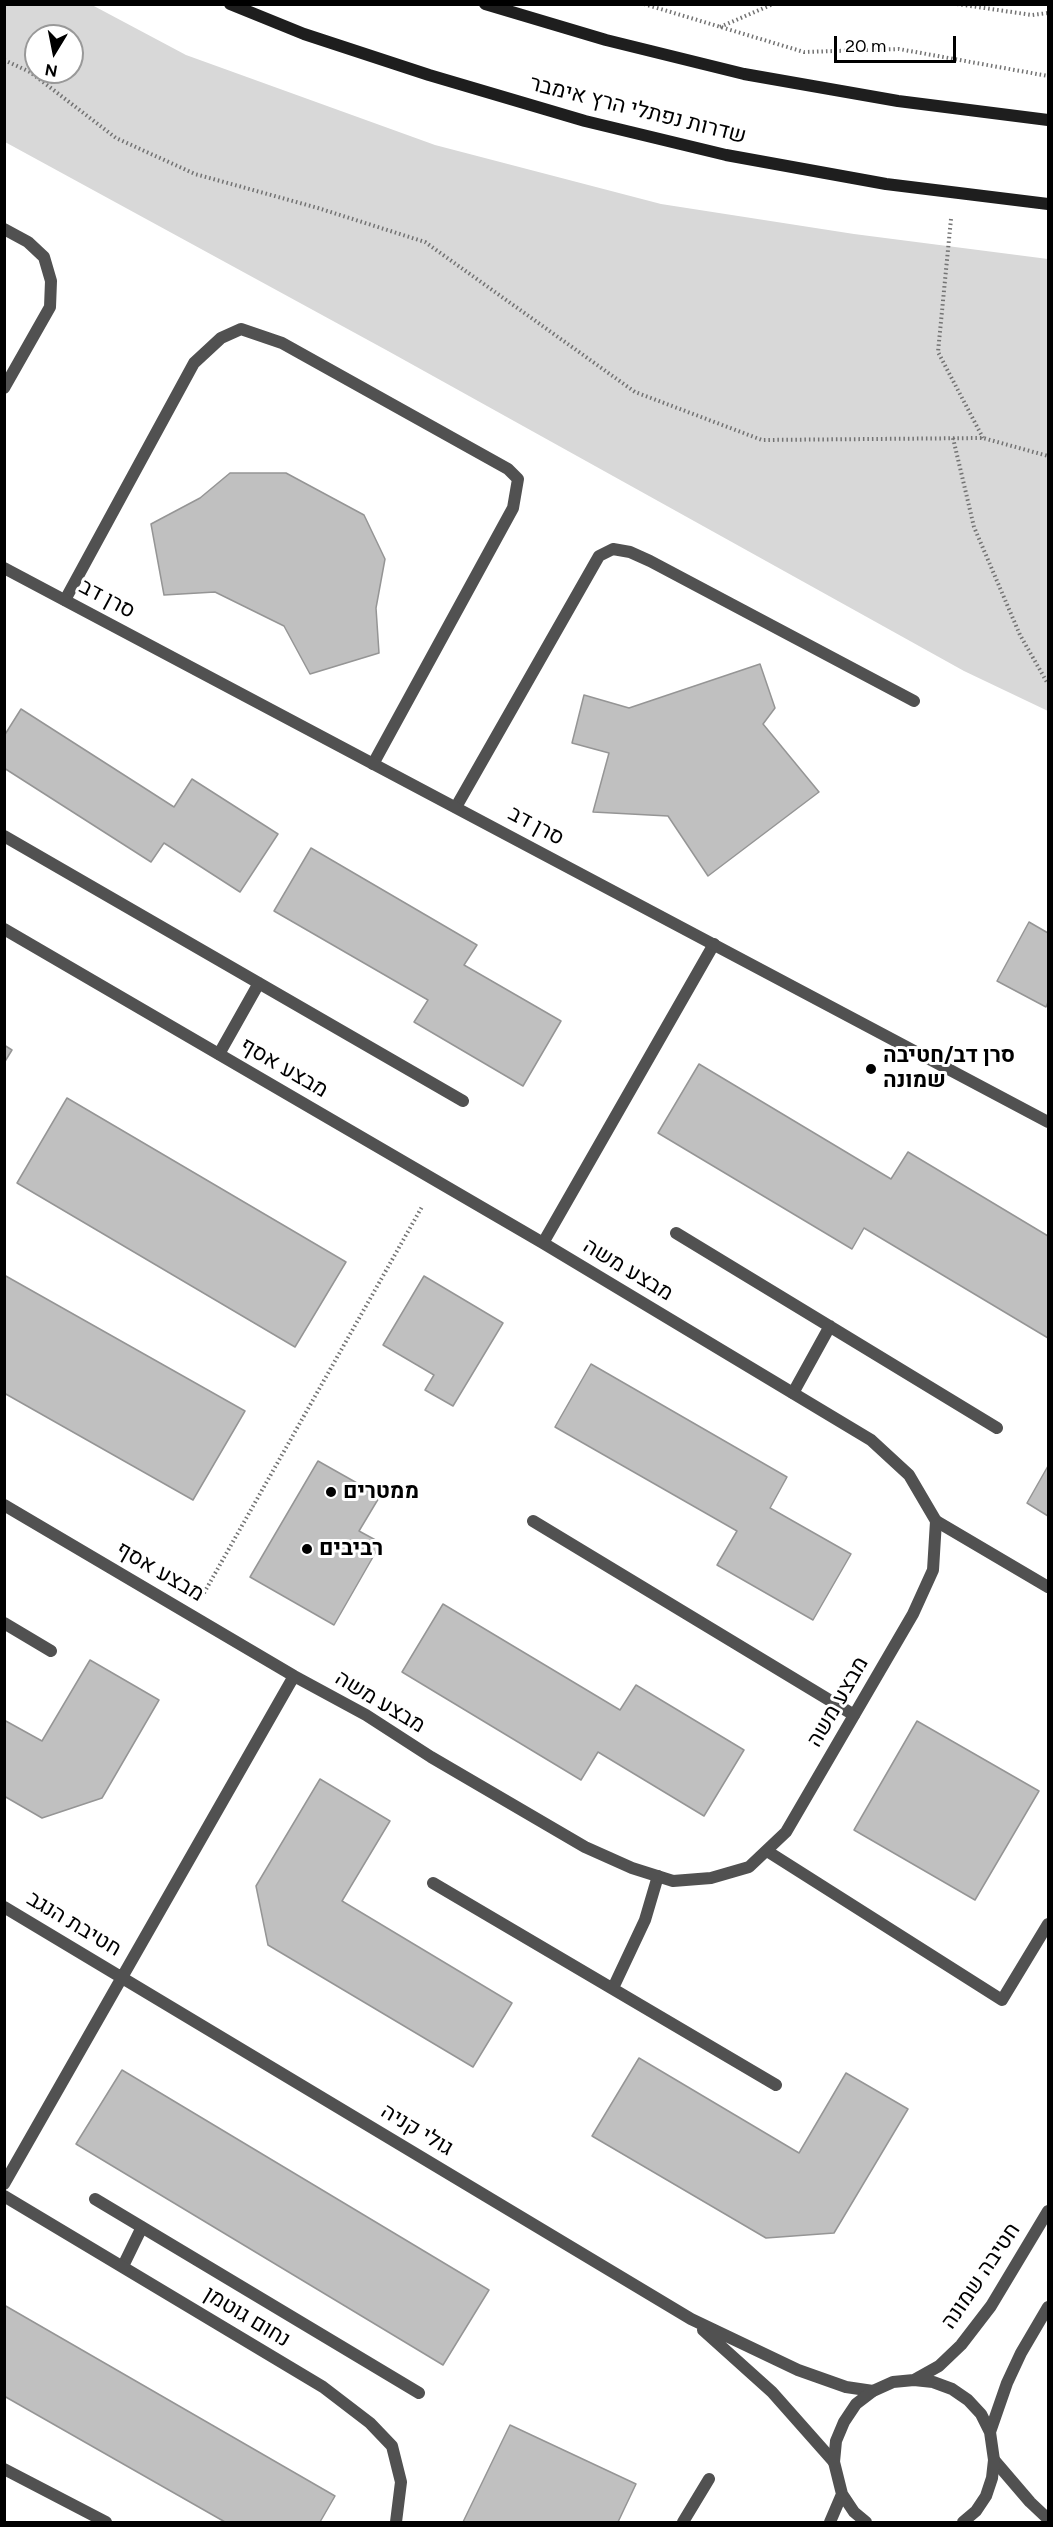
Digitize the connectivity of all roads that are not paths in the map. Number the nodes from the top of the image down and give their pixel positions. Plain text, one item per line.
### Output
1 (230, 4) edge
2 (485, 4) edge
3 (1048, 120) edge
4 (1048, 204) edge
5 (4, 229) edge
6 (4, 388) edge
7 (4, 568) edge
8 (65, 600) junction
9 (914, 700) dead end
10 (373, 764) junction
11 (456, 807) junction
12 (4, 836) edge
13 (4, 929) edge
14 (714, 944) junction
15 (259, 983) junction
16 (219, 1054) junction
17 (463, 1101) dead end
18 (1048, 1122) edge
19 (676, 1233) dead end
20 (543, 1243) junction
21 (830, 1326) junction
22 (793, 1393) junction
23 (997, 1428) dead end
24 (4, 1505) edge
25 (533, 1521) dead end
26 (936, 1521) junction
27 (1048, 1587) edge
28 (4, 1623) edge
29 (51, 1652) dead end
30 (294, 1676) junction
31 (855, 1715) junction
32 (766, 1851) junction
33 (658, 1876) junction
34 (434, 1883) dead end
35 (4, 1907) edge
36 (1048, 1924) edge
37 (121, 1977) junction
38 (613, 1988) junction
39 (776, 2085) dead end
40 (4, 2184) edge
41 (4, 2196) edge
42 (95, 2199) dead end
43 (1048, 2211) edge
44 (142, 2227) junction
45 (123, 2266) junction
46 (1048, 2307) edge
47 (691, 2319) junction
48 (914, 2380) junction
49 (873, 2391) junction
50 (418, 2393) dead end
51 (990, 2432) junction
52 (994, 2460) junction
53 (834, 2462) junction
54 (4, 2469) edge
55 (709, 2479) dead end
56 (842, 2494) junction
57 (1048, 2519) edge
58 (106, 2523) edge
59 (396, 2523) edge
60 (683, 2523) edge
61 (830, 2523) edge
62 (866, 2523) edge
63 (963, 2523) edge

1 - 4 main road, שדרות נפתלי הרץ אימבר
2 - 3 main road
5 - 6 street
7 - 8 street, סרן דב
8 - 10 street, סרן דב
8 - 10 street
9 - 11 street
10 - 11 street, סרן דב
11 - 14 street, סרן דב
12 - 15 street
13 - 16 street, מבצע אסף
14 - 18 street, סרן דב
14 - 20 street
15 - 16 street
15 - 17 street
16 - 20 street, מבצע אסף
19 - 21 street
20 - 22 street, מבצע משה
21 - 22 street
21 - 23 street
22 - 26 street, מבצע משה
24 - 30 street, מבצע אסף
25 - 31 street
26 - 27 street
26 - 31 street, מבצע משה
28 - 29 street
30 - 33 street, מבצע משה
30 - 37 street
31 - 32 street, מבצע משה
32 - 33 street, מבצע משה
32 - 36 street
33 - 38 street
34 - 38 street
35 - 37 street, חטיבת הנגב
37 - 40 street
37 - 47 street, גולי קניה
38 - 39 street
41 - 45 street, נחום גוטמן
42 - 44 street
43 - 48 street, חטיבה שמונה
44 - 45 street
44 - 50 street
45 - 59 street, נחום גוטמן
46 - 51 street
47 - 49 street, גולי קניה
47 - 53 street, גולי קניה
48 - 49 street
48 - 51 street
49 - 53 street
51 - 52 street
52 - 57 street
52 - 63 street
53 - 56 street
54 - 58 street
55 - 60 street
56 - 61 street
56 - 62 street

